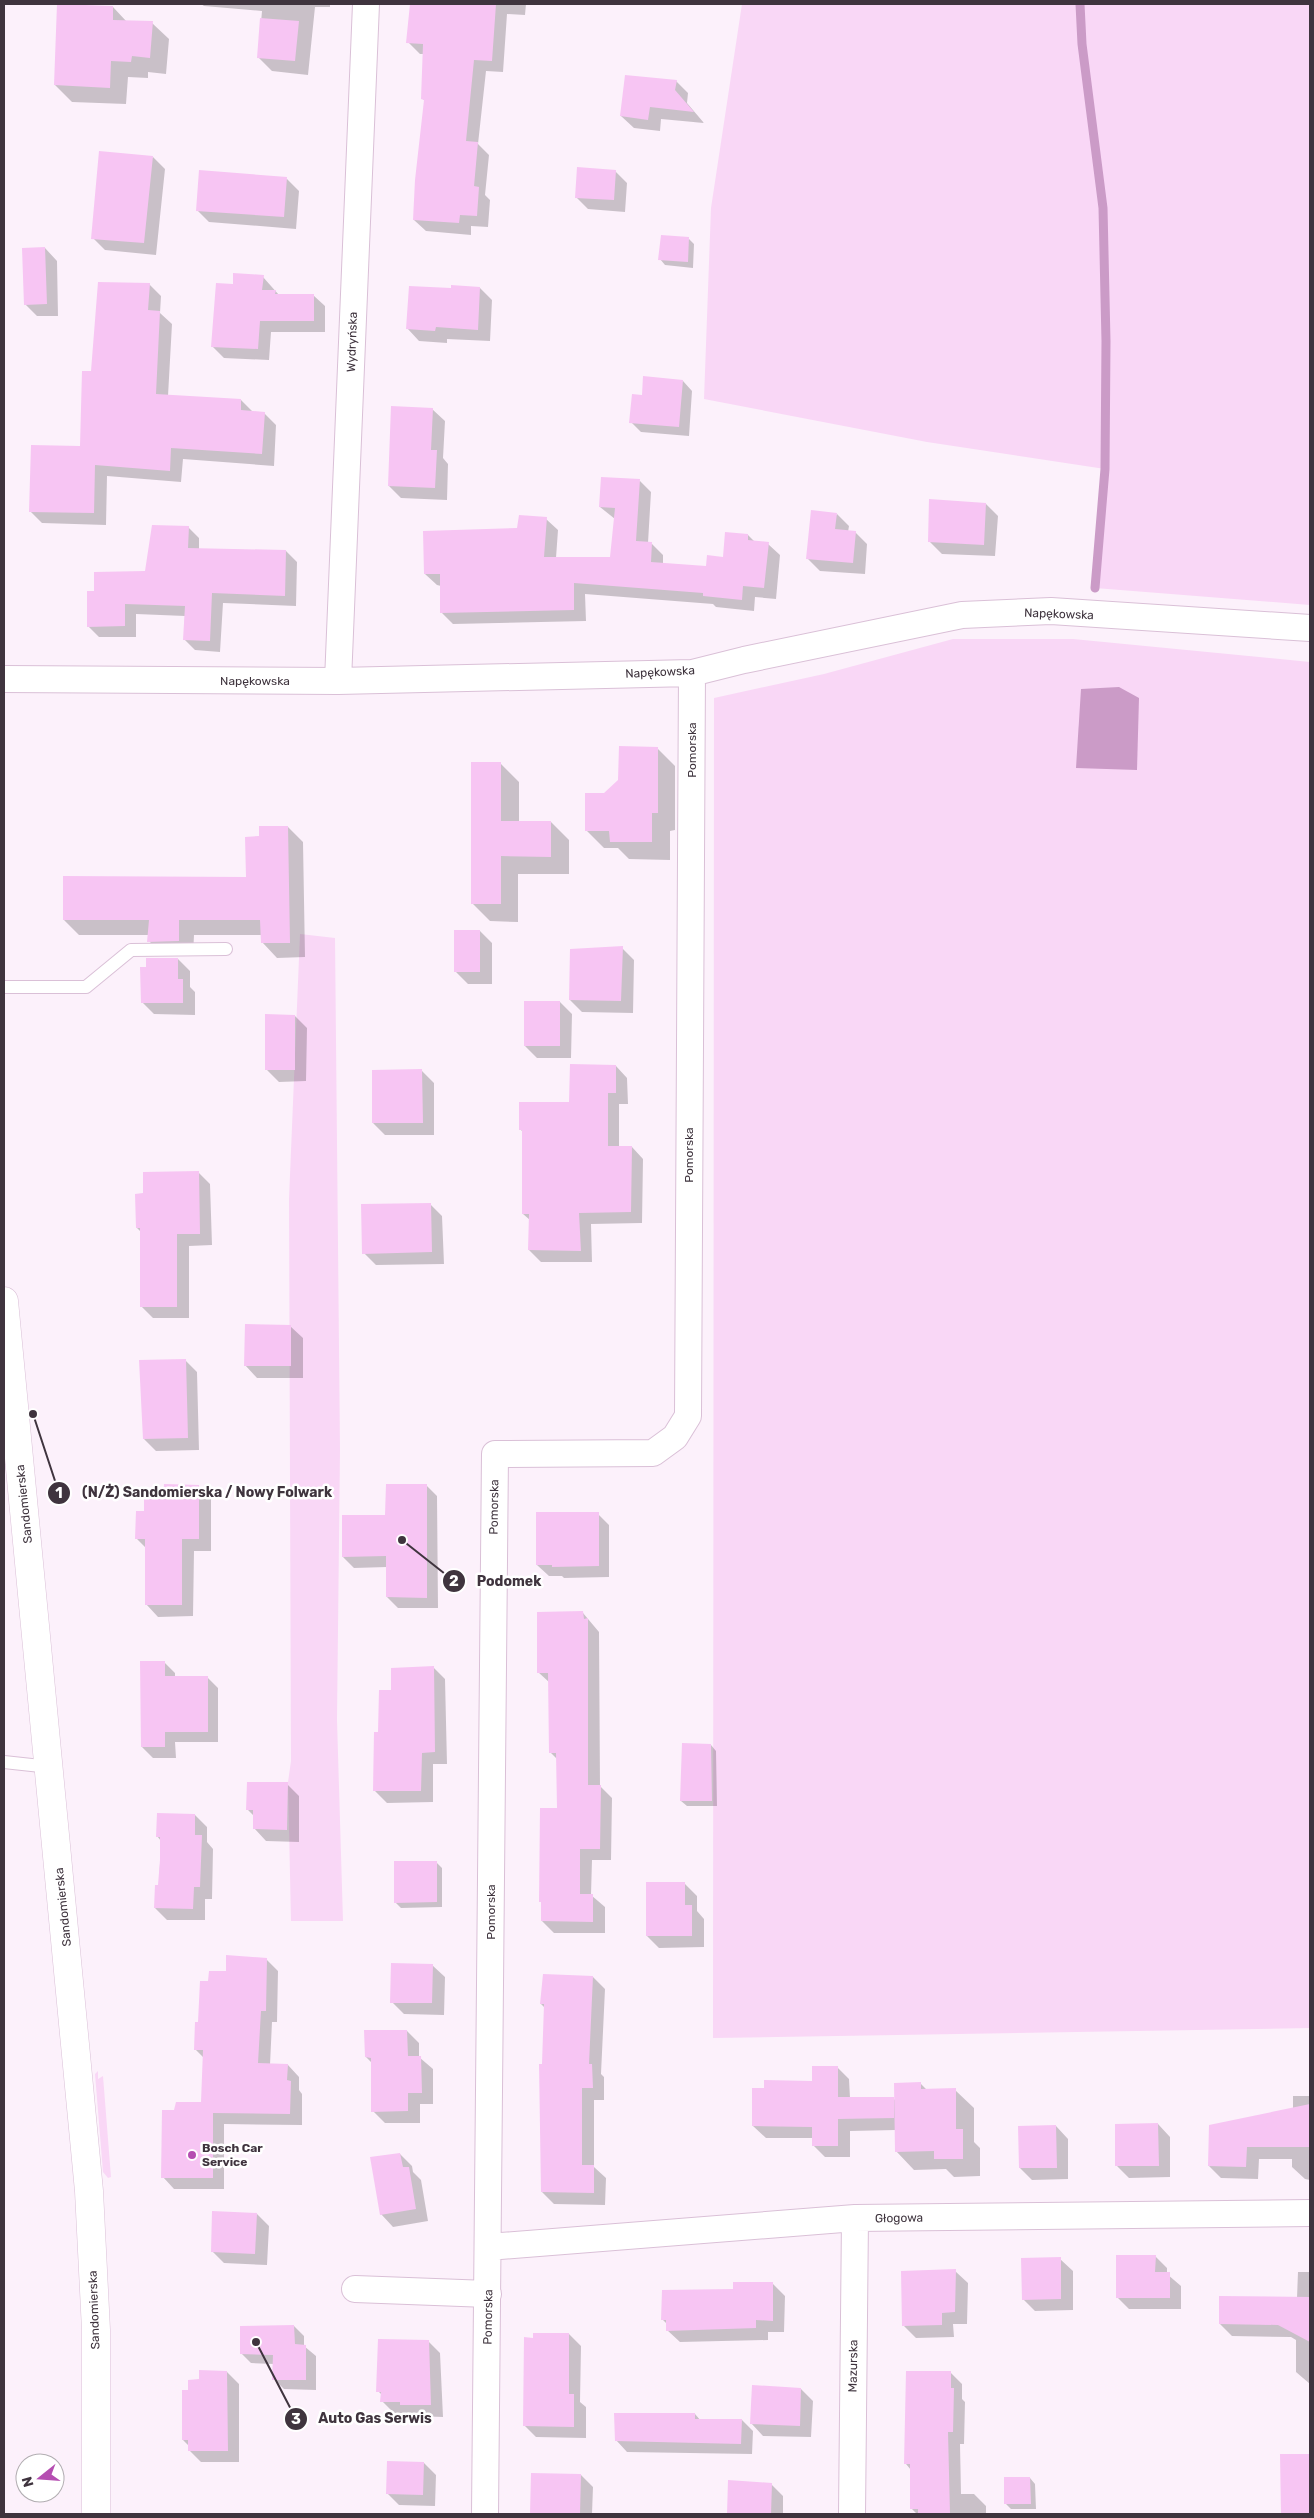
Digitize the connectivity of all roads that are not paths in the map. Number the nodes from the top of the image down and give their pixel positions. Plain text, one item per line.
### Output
1 (366, 4) edge
2 (1310, 628) edge
3 (692, 673) junction
4 (4, 679) edge
5 (338, 681) junction
6 (226, 948) dead end
7 (4, 987) edge
8 (4, 1301) edge
9 (4, 1762) edge
10 (50, 1767) junction
11 (1310, 2213) edge
12 (855, 2218) junction
13 (488, 2247) junction
14 (355, 2289) dead end
15 (488, 2294) junction
16 (96, 2514) edge
17 (485, 2514) edge
18 (852, 2514) edge

1 - 5 street, Wydryńska
2 - 3 street, Napękowska
3 - 5 street, Napękowska
3 - 13 street, Pomorska
4 - 5 street, Napękowska
6 - 7 lane
8 - 10 street, Sandomierska
9 - 10 lane
10 - 16 street, Sandomierska
11 - 12 street, Głogowa
12 - 13 street, Głogowa
12 - 18 street, Mazurska
13 - 15 street, Pomorska
14 - 15 street
15 - 17 street, Pomorska

